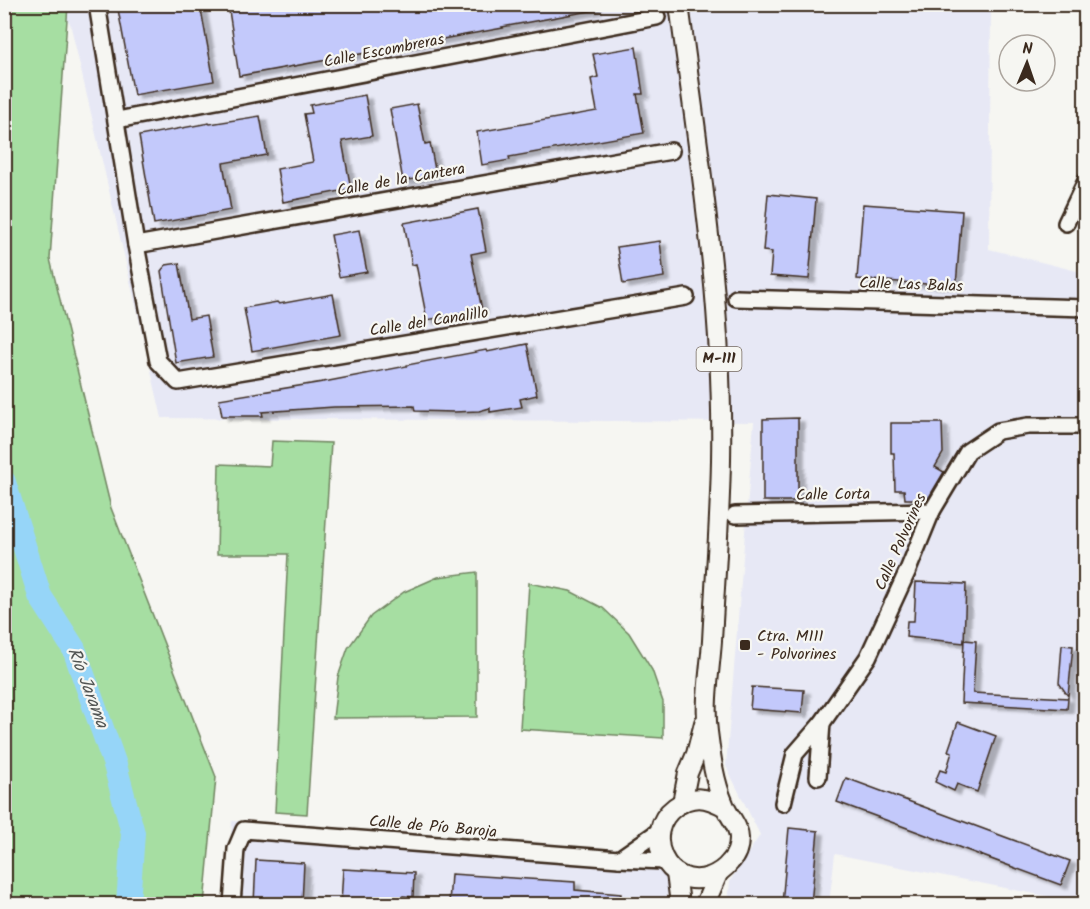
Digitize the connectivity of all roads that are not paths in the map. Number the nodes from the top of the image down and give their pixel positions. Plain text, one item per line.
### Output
1 (97, 4) edge
2 (679, 4) edge
3 (657, 17) dead end
4 (117, 120) junction
5 (671, 152) dead end
6 (1086, 181) edge
7 (1066, 223) dead end
8 (136, 245) junction
9 (686, 297) dead end
10 (736, 298) dead end
11 (1086, 308) edge
12 (1086, 426) edge
13 (932, 510) junction
14 (735, 515) dead end
15 (706, 716) junction
16 (822, 723) junction
17 (818, 777) dead end
18 (682, 803) junction
19 (783, 803) dead end
20 (724, 807) junction
21 (659, 831) junction
22 (619, 859) junction
23 (670, 867) junction
24 (718, 874) junction
25 (232, 904) edge
26 (680, 904) edge
27 (705, 904) edge

1 - 4 street
2 - 15 main road, M-111
3 - 4 street, Calle Escombreras
4 - 8 street
5 - 8 street, Calle de la Cantera
6 - 7 street
8 - 9 street, Calle del Canalillo
10 - 11 street, Calle Las Balas
12 - 13 street, Calle Polvorines
13 - 14 street, Calle Corta
13 - 16 street, Calle Polvorines
15 - 18 main road, M-111
15 - 20 main road, M-111
16 - 17 street
16 - 19 street, Calle Polvorines
18 - 20 main road
18 - 21 main road
20 - 24 main road, M-111
21 - 22 street
21 - 23 main road
22 - 23 street, Calle de Pío Baroja
22 - 25 street, Calle de Pío Baroja
23 - 24 main road
23 - 26 main road
24 - 27 main road, M-111

